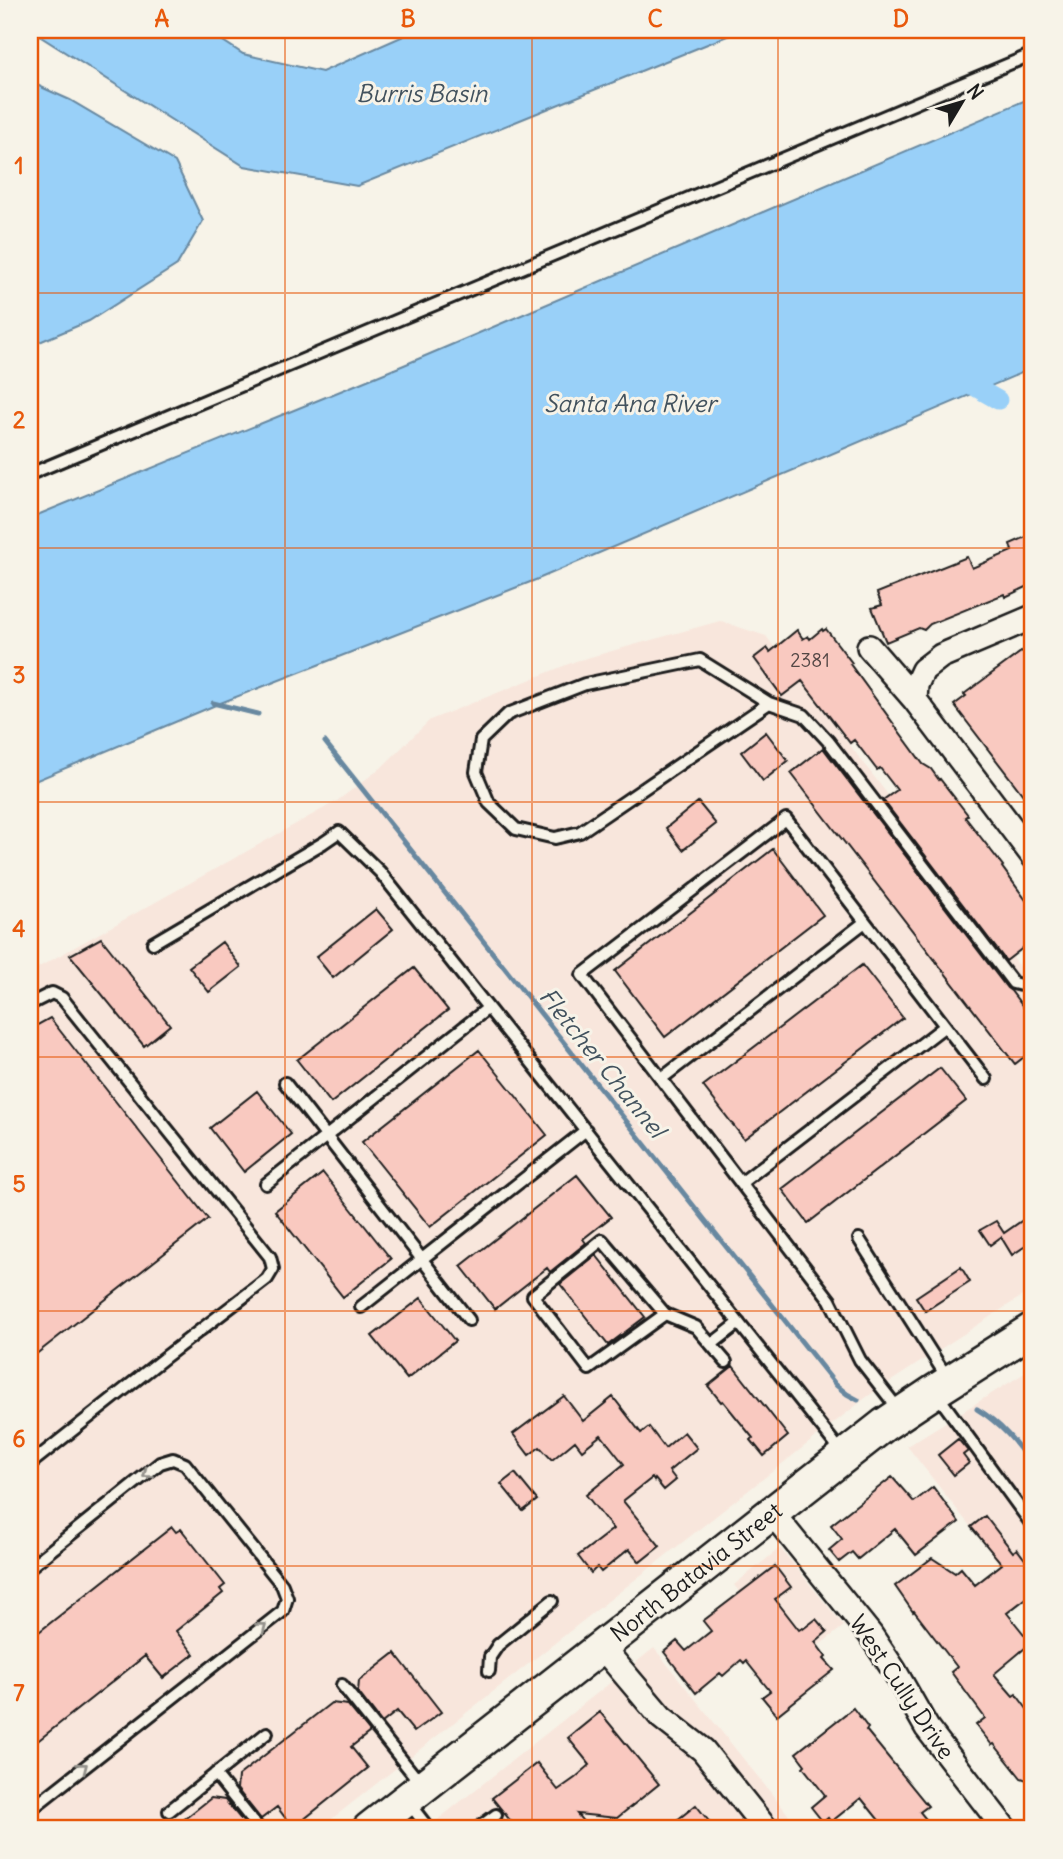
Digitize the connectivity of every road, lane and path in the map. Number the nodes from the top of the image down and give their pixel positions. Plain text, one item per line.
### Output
1 (1033, 54) edge
2 (30, 474) edge
3 (1033, 617) edge
4 (869, 647) dead end
5 (915, 700) junction
6 (769, 703) junction
7 (1033, 856) edge
8 (865, 922) junction
9 (153, 943) dead end
10 (1033, 988) edge
11 (30, 1004) edge
12 (488, 1008) junction
13 (945, 1026) junction
14 (661, 1079) junction
15 (986, 1079) dead end
16 (285, 1083) dead end
17 (586, 1130) junction
18 (325, 1135) junction
19 (741, 1183) junction
20 (266, 1184) dead end
21 (859, 1239) dead end
22 (422, 1260) junction
23 (361, 1307) dead end
24 (665, 1314) junction
25 (469, 1320) dead end
26 (739, 1323) junction
27 (1033, 1329) edge
28 (712, 1344) junction
29 (726, 1362) dead end
30 (942, 1386) junction
31 (901, 1412) junction
32 (845, 1456) junction
33 (30, 1464) edge
34 (772, 1513) junction
35 (1033, 1526) edge
36 (30, 1567) edge
37 (552, 1601) dead end
38 (601, 1646) junction
39 (489, 1671) dead end
40 (342, 1685) dead end
41 (267, 1733) dead end
42 (215, 1774) junction
43 (415, 1793) junction
44 (30, 1810) edge
45 (169, 1811) dead end
46 (496, 1815) dead end
47 (373, 1828) edge
48 (259, 1829) edge
49 (429, 1829) edge
50 (477, 1829) edge
51 (766, 1829) edge
52 (1005, 1829) edge

1 - 2 lane
3 - 5 street
4 - 5 street
5 - 7 street
6 - 6 lane
6 - 10 lane
8 - 13 lane
8 - 14 lane
8 - 14 lane
9 - 12 lane
11 - 33 lane
12 - 17 lane
12 - 18 lane
13 - 15 lane
13 - 19 lane
14 - 19 lane
16 - 18 lane
17 - 22 lane
17 - 26 lane
18 - 20 lane
18 - 22 lane
19 - 31 lane
21 - 30 lane
22 - 23 lane
22 - 25 lane
24 - 24 lane
24 - 28 lane
26 - 28 lane
26 - 32 lane
27 - 30 main road, North Batavia Street
28 - 29 lane
30 - 31 main road, North Batavia Street
30 - 35 lane
31 - 32 main road, North Batavia Street
32 - 34 main road, North Batavia Street
34 - 38 main road, North Batavia Street
34 - 52 street, West Cully Drive
44 -> 36 lane
37 - 39 lane
38 - 43 main road, North Batavia Street
38 - 51 street
40 - 43 lane
41 - 42 lane
42 - 45 lane
42 - 48 lane
43 - 47 main road, North Batavia Street
43 - 49 lane
46 - 50 lane

